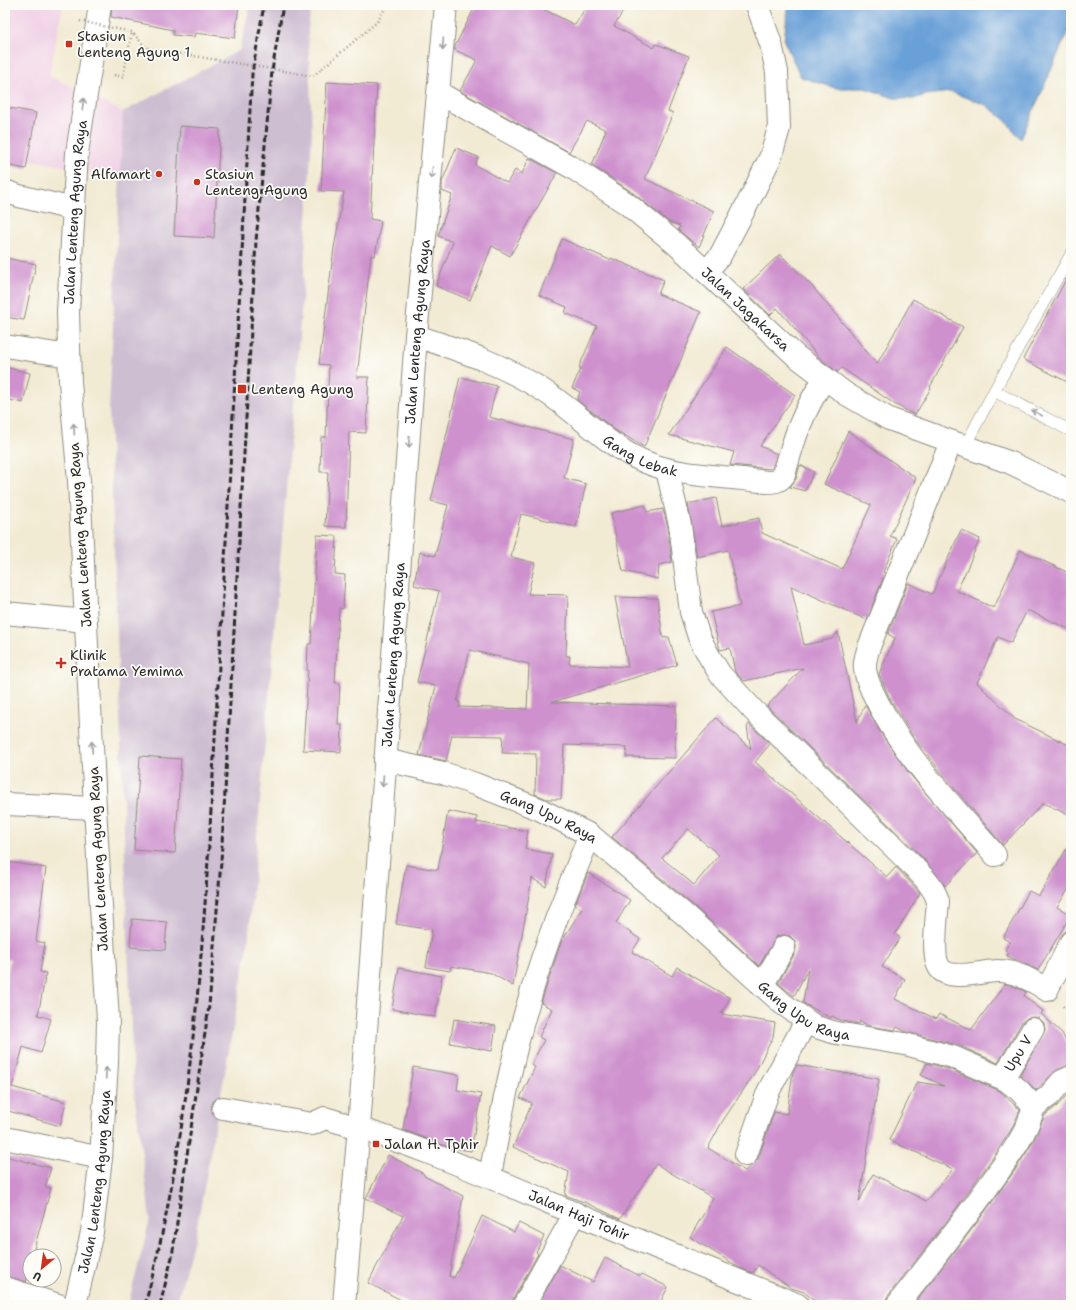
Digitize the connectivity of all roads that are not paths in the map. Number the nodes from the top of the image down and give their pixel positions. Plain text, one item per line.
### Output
1 (100, 5) edge
2 (446, 5) edge
3 (757, 5) edge
4 (439, 93) junction
5 (5, 191) edge
6 (73, 209) junction
7 (1071, 254) edge
8 (706, 272) junction
9 (416, 336) junction
10 (5, 346) edge
11 (69, 356) junction
12 (825, 378) junction
13 (994, 390) junction
14 (1071, 431) edge
15 (958, 444) junction
16 (667, 470) junction
17 (1071, 492) edge
18 (5, 613) edge
19 (86, 621) junction
20 (385, 760) junction
21 (5, 804) edge
22 (95, 808) junction
23 (590, 835) junction
24 (995, 855) dead end
25 (1071, 942) edge
26 (784, 947) dead end
27 (762, 986) junction
28 (806, 1021) junction
29 (1033, 1029) dead end
30 (1071, 1077) edge
31 (1002, 1078) junction
32 (1034, 1107) junction
33 (223, 1108) dead end
34 (359, 1128) junction
35 (5, 1138) edge
36 (746, 1155) dead end
37 (100, 1158) junction
38 (490, 1176) junction
39 (575, 1213) junction
40 (5, 1288) edge
41 (58, 1305) edge
42 (75, 1305) edge
43 (344, 1305) edge
44 (524, 1305) edge
45 (798, 1305) edge
46 (897, 1305) edge

6 -> 1 street, Jalan Lenteng Agung Raya
2 -> 4 street, Jalan Lenteng Agung Raya
3 - 8 street
4 - 8 street, Jalan Jagakarsa
4 -> 9 street, Jalan Lenteng Agung Raya
5 - 6 street
6 - 11 street, Jalan Lenteng Agung Raya
7 - 13 lane
8 - 12 street, Jalan Jagakarsa
9 - 16 street, Gang Lebak
9 -> 20 street, Jalan Lenteng Agung Raya
10 - 11 street
19 -> 11 street, Jalan Lenteng Agung Raya
12 - 15 street, Jalan Jagakarsa
12 - 16 street, Gang Lebak
14 -> 13 lane
13 - 15 lane
15 - 17 street, Jalan Jagakarsa
15 - 24 street
16 - 25 street
18 - 19 street
22 -> 19 street, Jalan Lenteng Agung Raya
20 - 23 street, Gang Upu Raya
20 -> 34 street, Jalan Lenteng Agung Raya
21 - 22 street
37 -> 22 street, Jalan Lenteng Agung Raya
23 - 27 street, Gang Upu Raya
23 - 38 street
26 - 27 street
27 - 28 street, Gang Upu Raya
28 - 31 street, Gang Upu Raya
28 - 36 street
29 - 31 street, Upu V
30 - 32 street
31 - 32 street, Gang Upu Raya
32 - 46 street
33 - 34 street, Jalan Haji Tohir
34 - 38 street, Jalan Haji Tohir
34 - 43 street, Jalan Lenteng Agung Raya
35 - 37 street
37 - 42 street, Jalan Lenteng Agung Raya
38 - 39 street, Jalan Haji Tohir
39 - 44 street
39 - 45 street, Jalan Haji Tohir
40 - 41 street

